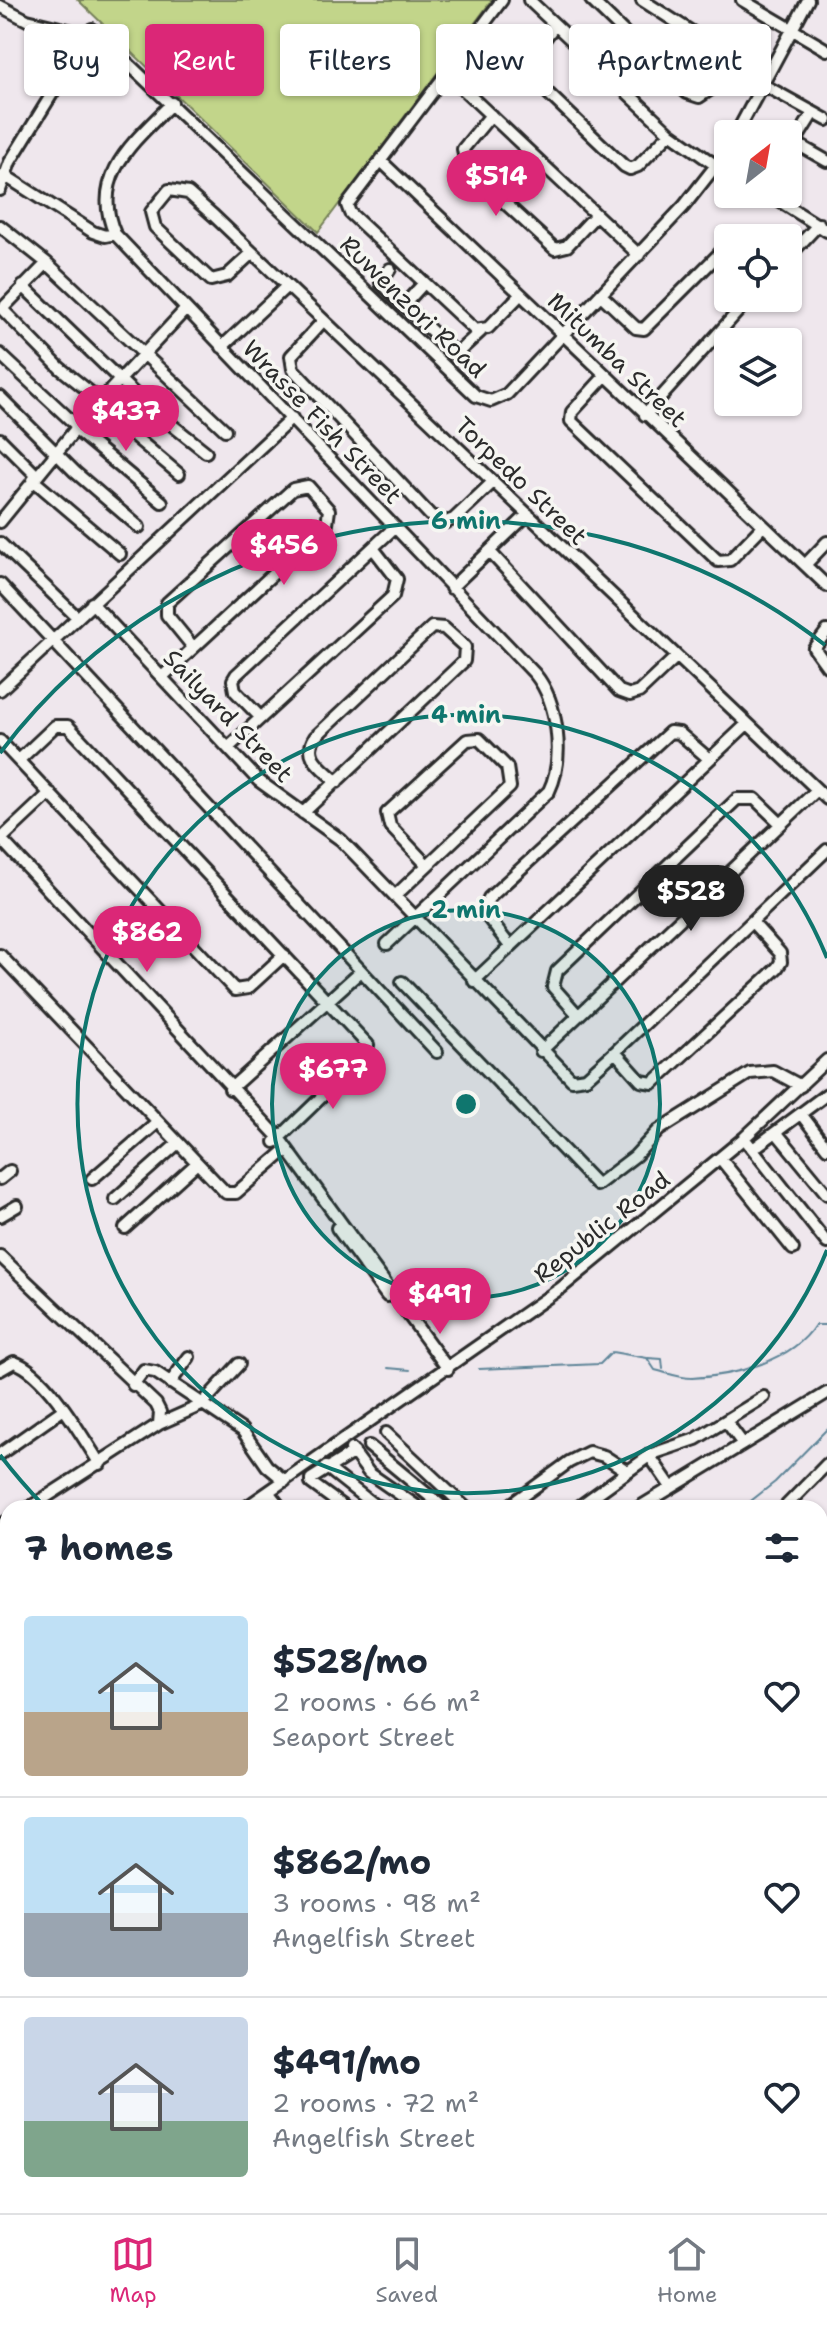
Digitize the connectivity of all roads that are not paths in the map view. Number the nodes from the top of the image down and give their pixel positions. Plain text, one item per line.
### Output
1 (502, 0) edge
2 (529, 0) edge
3 (591, 0) edge
4 (642, 0) edge
5 (742, 0) edge
6 (808, 0) edge
7 (0, 7) edge
8 (48, 24) edge
9 (484, 24) edge
10 (616, 24) edge
11 (678, 24) edge
12 (555, 25) junction
13 (792, 29) junction
14 (827, 50) edge
15 (129, 65) edge
16 (771, 67) edge
17 (771, 87) edge
18 (436, 88) edge
19 (52, 96) edge
20 (471, 96) edge
21 (756, 96) edge
22 (172, 103) junction
23 (813, 113) junction
24 (491, 115) junction
25 (743, 120) edge
26 (827, 120) edge
27 (670, 133) junction
28 (381, 161) junction
29 (827, 161) edge
30 (714, 165) edge
31 (714, 170) edge
32 (4, 175) junction
33 (0, 190) edge
34 (791, 208) edge
35 (596, 215) junction
36 (0, 226) edge
37 (823, 228) edge
38 (115, 234) junction
39 (802, 245) edge
40 (252, 253) junction
41 (639, 255) junction
42 (714, 259) edge
43 (47, 263) junction
44 (390, 269) dead end
45 (424, 283) junction
46 (23, 286) junction
47 (287, 286) junction
48 (520, 295) junction
49 (601, 295) junction
50 (404, 305) junction
51 (186, 309) junction
52 (737, 312) edge
53 (323, 321) junction
54 (481, 331) junction
55 (562, 336) junction
56 (222, 347) junction
57 (0, 354) edge
58 (144, 355) junction
59 (605, 376) junction
60 (121, 379) junction
61 (0, 397) edge
62 (99, 403) junction
63 (645, 415) junction
64 (292, 418) junction
65 (76, 428) junction
66 (225, 430) dead end
67 (0, 439) edge
68 (55, 452) junction
69 (206, 452) dead end
70 (179, 474) dead end
71 (35, 478) junction
72 (493, 482) junction
73 (162, 502) dead end
74 (528, 514) junction
75 (0, 522) edge
76 (763, 526) junction
77 (139, 527) dead end
78 (395, 527) junction
79 (827, 542) edge
80 (0, 543) edge
81 (373, 548) junction
82 (490, 552) junction
83 (120, 554) dead end
84 (805, 565) junction
85 (0, 584) edge
86 (827, 586) edge
87 (451, 588) junction
88 (92, 603) junction
89 (77, 617) junction
90 (827, 631) edge
91 (54, 641) junction
92 (193, 647) junction
93 (676, 657) junction
94 (827, 666) edge
95 (162, 677) junction
96 (0, 690) edge
97 (261, 718) junction
98 (747, 724) junction
99 (0, 741) edge
100 (228, 748) junction
101 (708, 758) junction
102 (19, 760) junction
103 (337, 782) junction
104 (817, 790) junction
105 (50, 793) junction
106 (827, 799) edge
107 (303, 813) junction
108 (781, 824) junction
109 (0, 839) edge
110 (827, 850) edge
111 (427, 865) junction
112 (395, 896) junction
113 (415, 919) junction
114 (752, 922) junction
115 (387, 944) dead end
116 (509, 945) junction
117 (0, 955) edge
118 (284, 955) junction
119 (361, 971) junction
120 (474, 981) junction
121 (402, 982) dead end
122 (329, 1002) junction
123 (578, 1015) junction
124 (541, 1051) junction
125 (437, 1052) dead end
126 (615, 1052) junction
127 (824, 1069) edge
128 (801, 1086) junction
129 (230, 1089) junction
130 (827, 1094) edge
131 (801, 1114) junction
132 (157, 1123) junction
133 (776, 1132) junction
134 (274, 1137) junction
135 (744, 1138) junction
136 (177, 1144) junction
137 (827, 1148) edge
138 (753, 1149) junction
139 (285, 1151) junction
140 (720, 1158) junction
141 (196, 1164) junction
142 (10, 1171) dead end
143 (0, 1179) edge
144 (92, 1179) dead end
145 (827, 1194) edge
146 (115, 1199) dead end
147 (17, 1206) dead end
148 (0, 1216) edge
149 (125, 1228) dead end
150 (827, 1243) edge
151 (793, 1249) dead end
152 (0, 1256) edge
153 (189, 1357) dead end
154 (239, 1364) dead end
155 (0, 1370) edge
156 (446, 1370) junction
157 (170, 1383) junction
158 (133, 1385) junction
159 (827, 1393) edge
160 (764, 1397) dead end
161 (204, 1404) junction
162 (64, 1409) junction
163 (726, 1421) junction
164 (159, 1424) junction
165 (386, 1433) dead end
166 (345, 1440) junction
167 (743, 1444) junction
168 (369, 1446) dead end
169 (354, 1452) junction
170 (0, 1454) edge
171 (649, 1455) junction
172 (100, 1464) junction
173 (827, 1464) edge
174 (326, 1467) junction
175 (627, 1471) junction
176 (285, 1481) junction
177 (671, 1487) junction
178 (269, 1493) junction
179 (42, 1500) edge
180 (258, 1500) edge
181 (274, 1500) edge
182 (334, 1500) edge
183 (368, 1500) edge
184 (408, 1500) edge
185 (434, 1500) edge
186 (457, 1500) edge
187 (517, 1500) edge
188 (588, 1500) edge
189 (651, 1500) edge
190 (792, 1500) edge

1 - 9 street
2 - 12 street
3 - 10 street
4 - 11 street
5 - 13 street
6 - 13 street
7 - 8 street
12 - 27 street
12 - 27 street
13 - 14 street
13 - 16 street
15 - 22 street, Ruwenzori Road
17 - 23 street
18 - 28 street
19 - 32 street
20 - 24 street
21 - 25 street
22 - 38 street
22 - 55 street, Ruwenzori Road
23 - 26 street
23 - 29 street
24 - 35 street
24 - 35 street
27 - 30 street
28 - 45 street
28 - 48 street, Mitumba Street
31 - 41 street, Ruwenzori Road
32 - 33 street
32 - 38 street
34 - 37 street
35 - 41 street
36 - 43 street
37 - 39 street
38 - 51 street, Wrasse Fish Street
40 - 40 street, Torpedo Street
40 - 47 street, Torpedo Street
41 - 49 street, Ruwenzori Road
42 - 49 street
43 - 46 street
43 - 58 street
44 - 50 street
45 - 50 street
45 - 54 street
46 - 60 street
46 - 62 street
47 - 53 street, Torpedo Street
47 - 56 street
48 - 54 street
48 - 55 street, Mitumba Street
49 - 55 street, Ruwenzori Road
50 - 54 street
51 - 56 street, Wrasse Fish Street
51 - 58 street
52 - 63 street
53 - 72 street, Torpedo Street
53 - 72 street
55 - 59 street, Mitumba Street
56 - 64 street, Wrasse Fish Street
57 - 65 street
58 - 60 street
58 - 66 street
59 - 63 street, Mitumba Street
59 - 76 street
60 - 62 street
60 - 69 street
61 - 68 street
62 - 65 street
62 - 70 street
63 - 76 street, Mitumba Street
64 - 78 street, Wrasse Fish Street
64 - 88 street
65 - 68 street
65 - 73 street
67 - 71 street
68 - 71 street
68 - 77 street
71 - 75 street
71 - 83 street
72 - 74 street, Torpedo Street
74 - 82 street
74 - 93 street, Torpedo Street
76 - 84 street, Mitumba Street
78 - 81 street
78 - 87 street, Wrasse Fish Street
79 - 84 street
80 - 89 street
81 - 97 street
81 - 97 street
82 - 87 street
82 - 93 street
84 - 86 street, Mitumba Street
85 - 91 street
87 - 113 street, Wrasse Fish Street
88 - 89 street
88 - 95 street, Sailyard Street
89 - 91 street
90 - 94 street
91 - 96 street
91 - 119 street
92 - 92 street
92 - 95 street
93 - 98 street, Torpedo Street
95 - 100 street, Sailyard Street
97 - 100 street
98 - 101 street
98 - 104 street, Torpedo Street
99 - 102 street
100 - 107 street, Sailyard Street
101 - 116 street
101 - 116 street
102 - 105 street
102 - 118 street
103 - 103 street
103 - 107 street
104 - 106 street, Torpedo Street
104 - 108 street
105 - 109 street
105 - 118 street
107 - 112 street, Sailyard Street
108 - 123 street
108 - 123 street
109 - 129 street
110 - 114 street, Sailyard Street
111 - 111 street
111 - 112 street
112 - 113 street, Sailyard Street
113 - 115 street, Wrasse Fish Street
113 - 120 street, Sailyard Street
114 - 126 street, Sailyard Street
114 - 126 street
116 - 120 street
117 - 132 street
118 - 122 street
119 - 122 street
119 - 125 street
120 - 124 street, Sailyard Street
121 - 128 street
122 - 129 street
122 - 134 street
123 - 124 street
124 - 126 street, Sailyard Street
127 - 128 street, Republic Road
128 - 135 street, Republic Road
129 - 134 street
130 - 131 street
131 - 133 street
131 - 137 street
132 - 136 street
132 - 144 street
133 - 138 street
133 - 145 street
134 - 139 street
135 - 138 street
135 - 140 street, Republic Road
136 - 141 street
136 - 146 street
138 - 150 street
139 - 141 street
139 - 156 street
140 - 151 street
140 - 156 street, Republic Road
141 - 149 street
142 - 143 street
147 - 148 street
152 - 158 street
153 - 157 street
154 - 161 street
155 - 162 street
156 - 166 street, Republic Road
157 - 158 street
157 - 161 street
158 - 164 street
159 - 167 street
160 - 163 street
161 - 164 street
161 - 176 street
162 - 170 street
162 - 172 street
163 - 167 street
163 - 171 street
164 - 172 street
165 - 186 street
166 - 169 street
166 - 176 street, Republic Road
167 - 177 street
168 - 185 street
169 - 174 street
169 - 184 street
171 - 175 street
171 - 177 street
172 - 179 street
173 - 190 street
174 - 182 street
174 - 183 street
175 - 187 street
175 - 188 street
176 - 178 street, Republic Road
177 - 189 street
178 - 180 street, Republic Road
178 - 181 street

